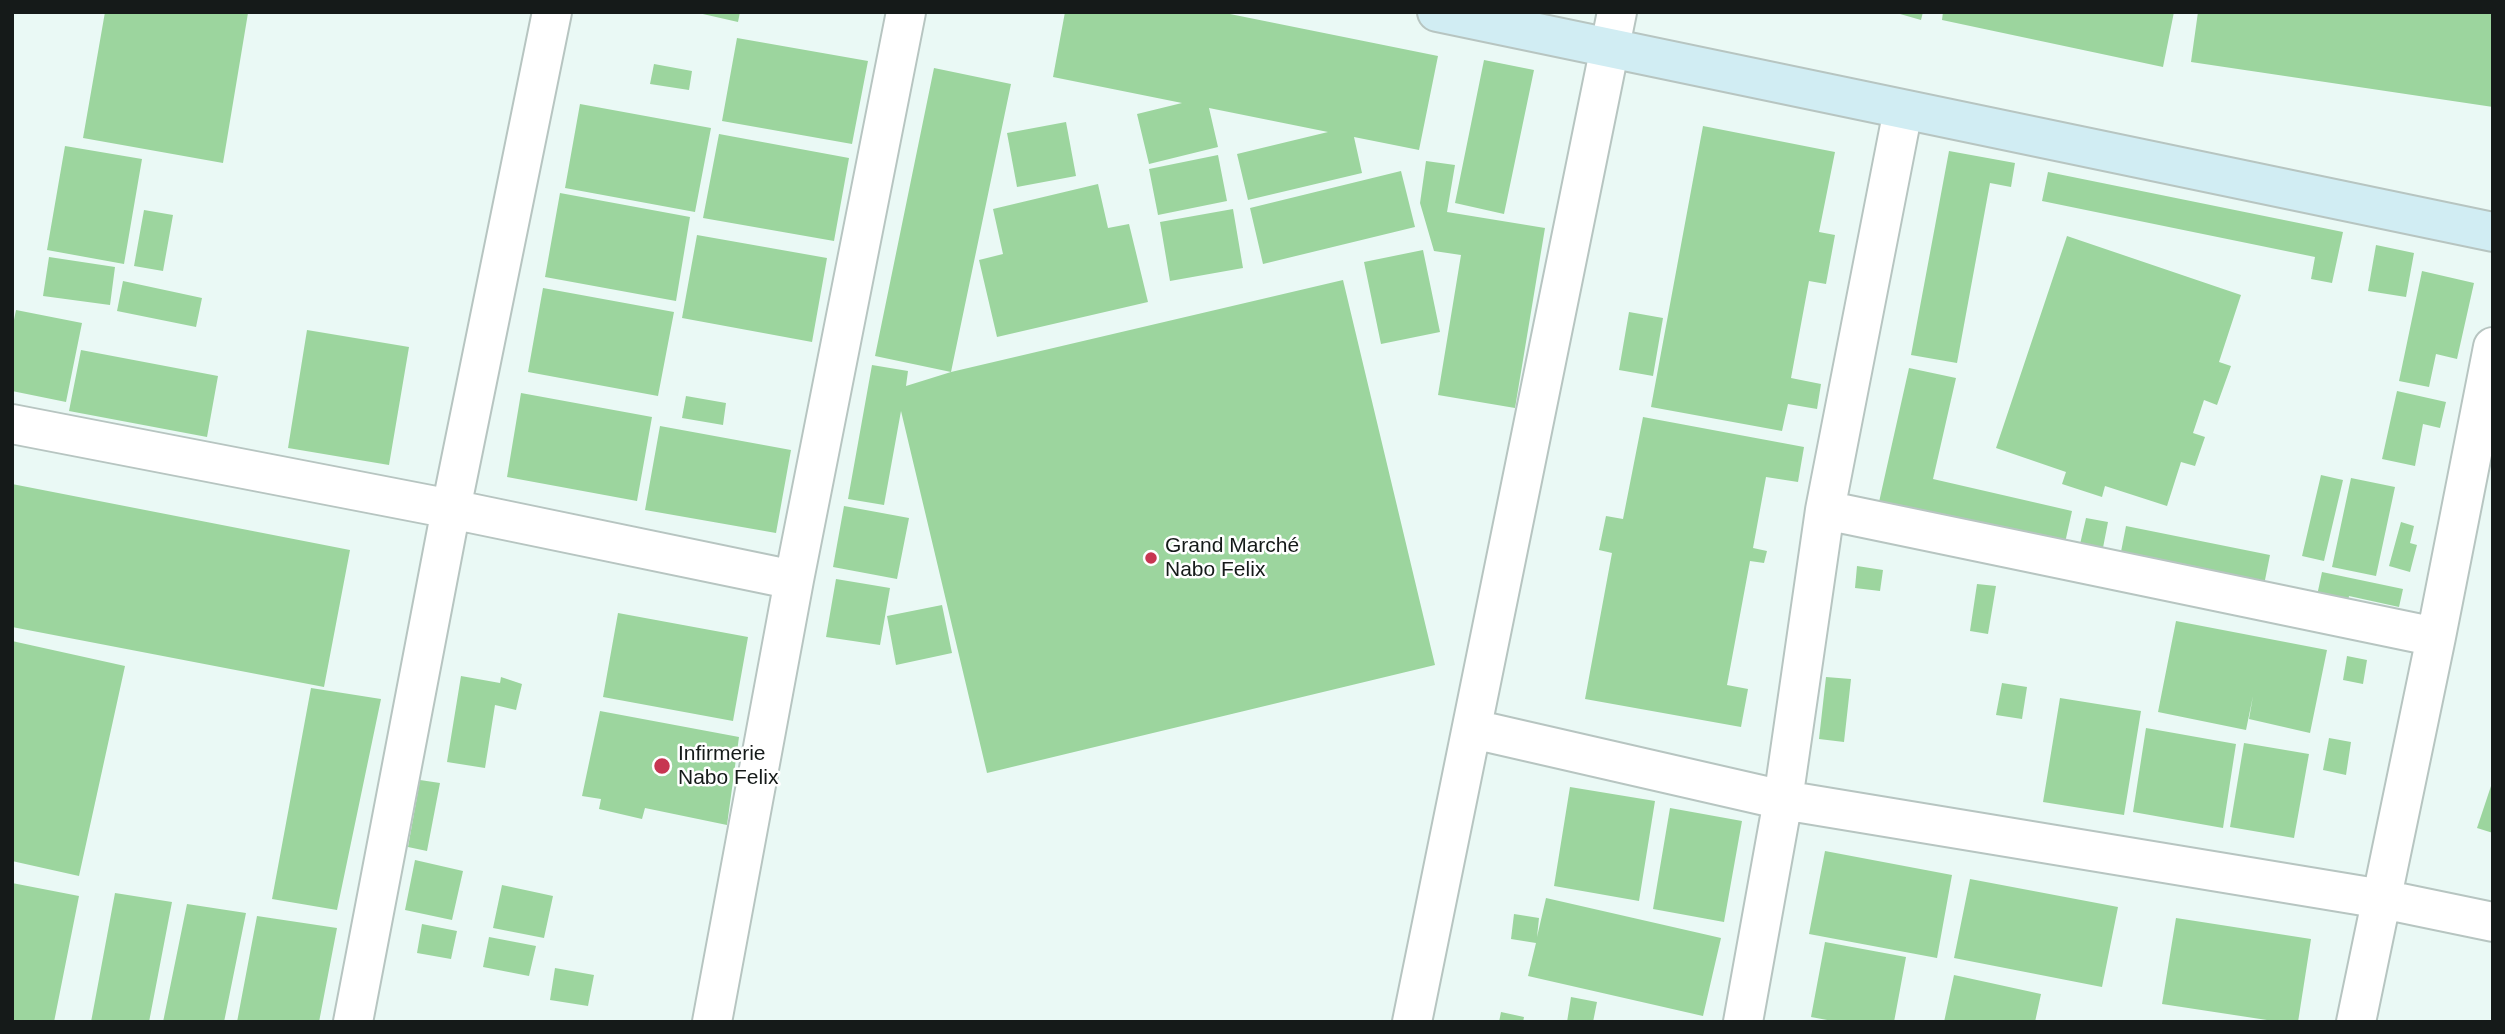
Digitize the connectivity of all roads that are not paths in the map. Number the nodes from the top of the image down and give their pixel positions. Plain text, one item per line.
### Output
1 (552, 12) edge
2 (906, 12) edge
3 (1437, 12) edge
4 (1613, 30) edge
5 (1903, 110) junction
6 (2493, 232) edge
7 (2493, 348) edge
8 (12, 425) edge
9 (451, 509) junction
10 (1825, 510) junction
11 (794, 580) junction
12 (2436, 637) junction
13 (1473, 729) junction
14 (1783, 800) junction
15 (2382, 899) junction
16 (2493, 922) edge
17 (353, 1022) edge
18 (712, 1022) edge
19 (1412, 1022) edge
20 (1743, 1022) edge
21 (2356, 1022) edge

1 - 9 street
2 - 11 street
3 - 4 street
4 - 5 street
4 - 13 street
5 - 6 street
5 - 10 street
7 - 12 street
8 - 9 street
9 - 11 street
9 - 17 street
10 - 12 street
10 - 14 street
11 - 18 street
12 - 15 street
13 - 14 street
13 - 19 street
14 - 15 street
14 - 20 street
15 - 16 street
15 - 21 street

